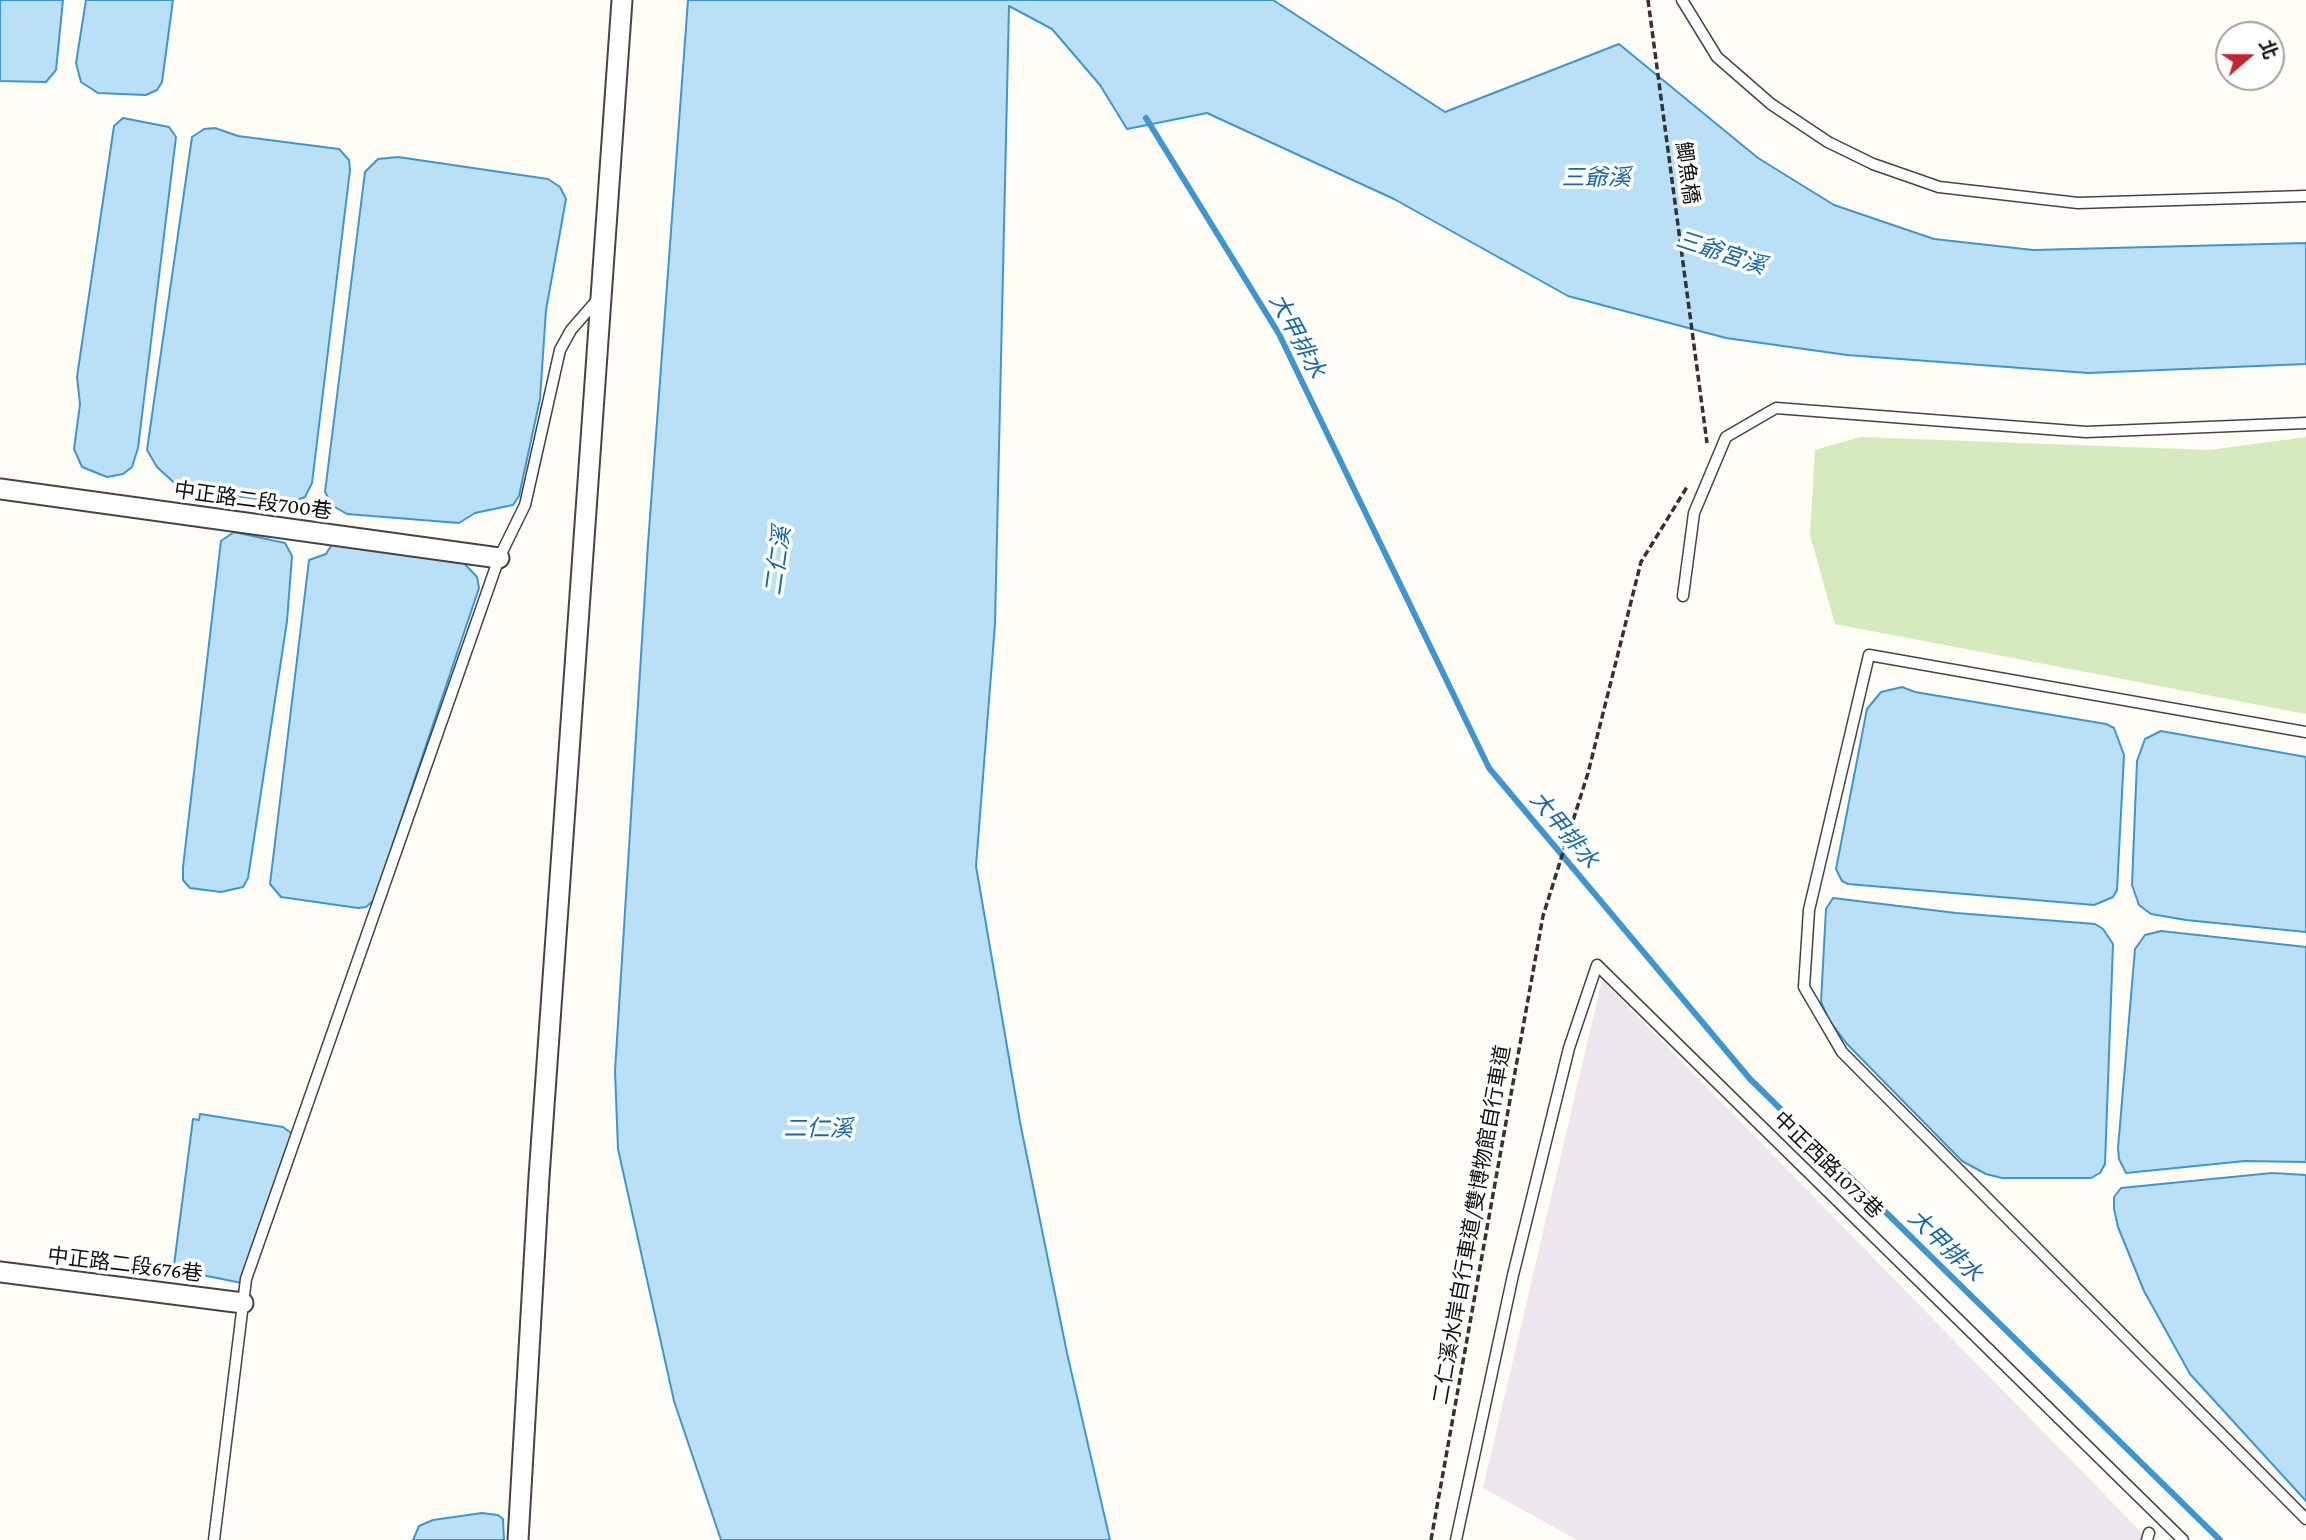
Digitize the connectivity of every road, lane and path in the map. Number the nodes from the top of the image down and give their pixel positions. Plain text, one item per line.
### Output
1 (622, 0) edge
2 (1648, 0) edge
3 (1682, 0) edge
4 (2306, 196) edge
5 (601, 296) junction
6 (2306, 423) edge
7 (1708, 452) dead end
8 (1688, 485) dead end
9 (0, 489) edge
10 (499, 558) junction
11 (1683, 596) dead end
12 (2306, 732) edge
13 (0, 1272) edge
14 (243, 1303) junction
15 (2306, 1519) edge
16 (214, 1540) edge
17 (518, 1540) edge
18 (1431, 1540) edge
19 (1456, 1540) edge
20 (2183, 1540) edge

1 - 5 street
2 - 7 path, 鯽魚橋
3 - 4 lane
5 - 10 lane
5 - 17 street
6 - 11 lane
8 - 18 path, 二仁溪水岸自行車道/雙博物館自行車道
9 - 10 street, 中正路二段700巷
10 - 14 lane
12 - 15 lane
13 - 14 street, 中正路二段676巷
14 - 16 lane
19 - 20 lane, 中正西路1073巷

